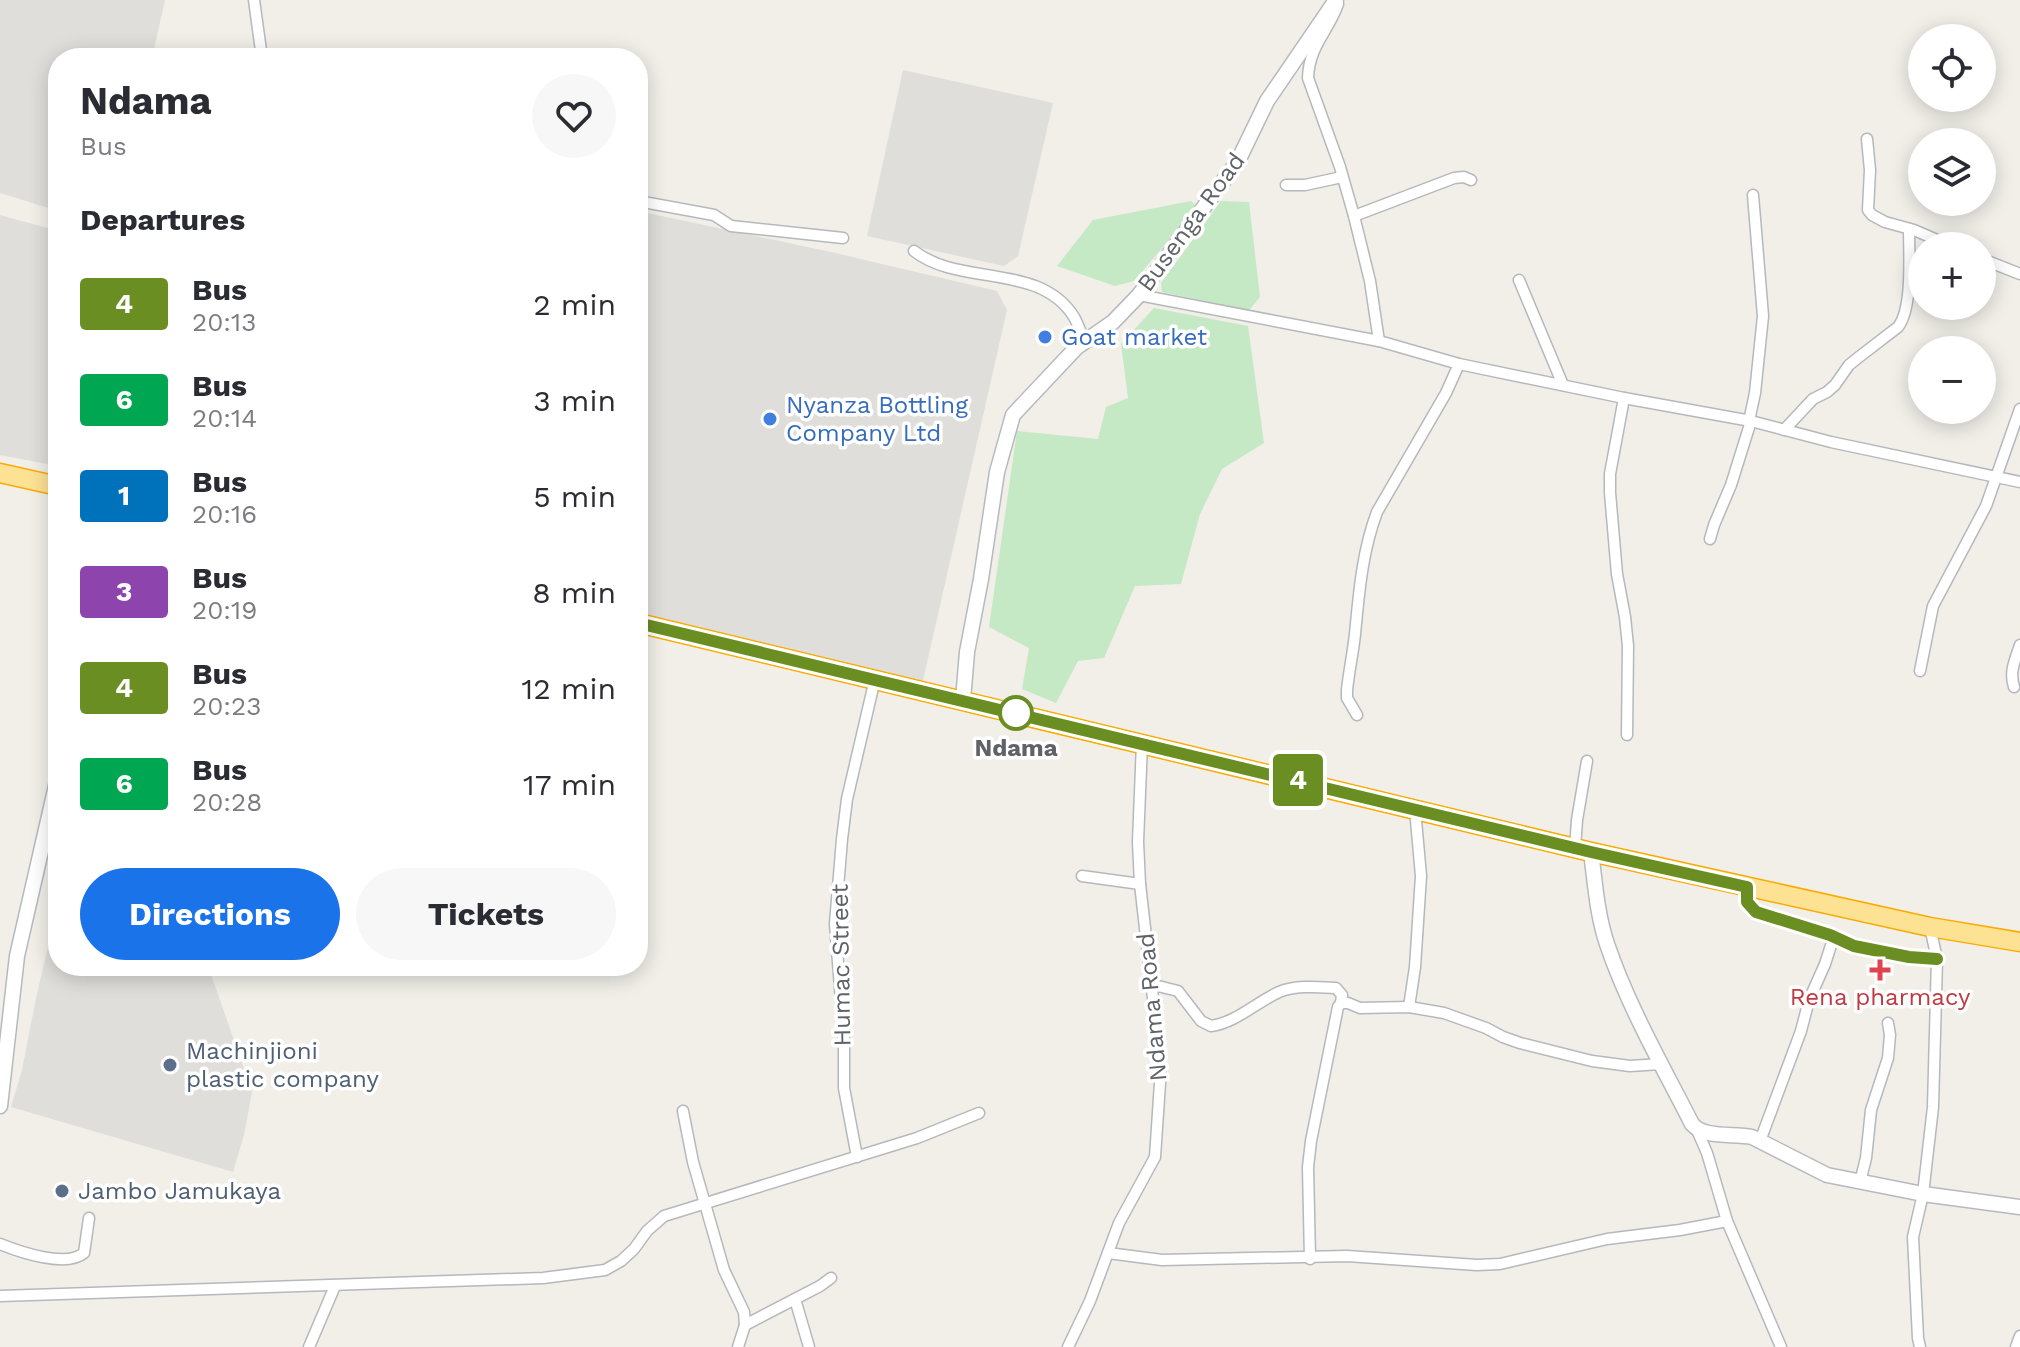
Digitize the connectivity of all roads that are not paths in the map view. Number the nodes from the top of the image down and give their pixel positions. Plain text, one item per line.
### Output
1 (254, 0) edge
2 (1338, 0) edge
3 (261, 48) edge
4 (1867, 139) dead end
5 (1342, 177) junction
6 (1471, 180) dead end
7 (1286, 185) dead end
8 (1753, 195) dead end
9 (648, 203) edge
10 (1354, 216) junction
11 (1909, 229) junction
12 (1916, 232) edge
13 (843, 238) dead end
14 (914, 251) dead end
15 (1996, 265) edge
16 (2020, 274) edge
17 (1519, 280) dead end
18 (1139, 295) junction
19 (1084, 340) junction
20 (1379, 341) junction
21 (1459, 364) junction
22 (1563, 385) junction
23 (1624, 398) junction
24 (2020, 409) edge
25 (1750, 421) junction
26 (1784, 430) junction
27 (0, 473) edge
28 (1995, 477) junction
29 (2020, 482) edge
30 (48, 484) edge
31 (1710, 539) dead end
32 (648, 625) edge
33 (2020, 645) edge
34 (1920, 671) dead end
35 (875, 679) junction
36 (2014, 687) dead end
37 (963, 700) junction
38 (1357, 715) dead end
39 (1627, 735) dead end
40 (1142, 743) junction
41 (1587, 761) dead end
42 (1415, 809) junction
43 (48, 821) edge
44 (1583, 850) junction
45 (1082, 876) dead end
46 (1140, 884) junction
47 (1747, 887) junction
48 (1930, 927) junction
49 (1834, 936) junction
50 (2020, 942) edge
51 (1937, 959) junction
52 (1150, 984) junction
53 (1341, 1003) junction
54 (1409, 1007) junction
55 (1888, 1023) dead end
56 (1661, 1064) junction
57 (0, 1106) edge
58 (683, 1111) dead end
59 (979, 1113) dead end
60 (1697, 1130) junction
61 (1760, 1141) junction
62 (857, 1157) junction
63 (1860, 1182) junction
64 (1923, 1194) junction
65 (704, 1204) junction
66 (2020, 1207) edge
67 (89, 1218) dead end
68 (1727, 1221) junction
69 (0, 1244) edge
70 (1108, 1253) junction
71 (1310, 1259) junction
72 (831, 1278) dead end
73 (335, 1286) junction
74 (0, 1296) edge
75 (795, 1299) junction
76 (745, 1325) junction
77 (2020, 1336) edge
78 (309, 1347) edge
79 (738, 1347) edge
80 (809, 1347) edge
81 (1068, 1347) edge
82 (1781, 1347) edge
83 (1920, 1347) edge
84 (2016, 1347) edge

1 - 3 street
2 - 5 street
2 - 18 street, Busenga Road
4 - 11 street
5 - 7 street
5 - 10 street
6 - 10 street
8 - 25 street
9 - 13 street
10 - 20 street
11 - 12 street
11 - 26 street
14 - 19 street
15 - 16 street
17 - 22 street
18 - 19 street, Busenga Road
18 - 20 street
19 - 37 street, Busenga Road
20 - 21 street
21 - 22 street
21 - 38 street
22 - 23 street
23 - 25 street
23 - 39 street
24 - 28 street
25 - 26 street
25 - 31 street
26 - 28 street
27 - 30 highway
28 - 29 street
28 - 34 street
32 - 35 highway
33 - 36 street
35 - 37 highway
35 - 62 street, Humac Street
37 - 40 highway
40 - 42 highway
40 - 46 street, Ndama Road
41 - 44 street
42 - 44 highway
42 - 54 street
43 - 57 street
44 - 47 highway
44 - 56 street
45 - 46 street
46 - 52 street, Ndama Road
47 - 48 highway
47 - 49 street
48 - 50 highway
48 - 51 street
49 - 51 street
49 - 61 street
51 - 64 street
52 - 53 street
52 - 70 street, Ndama Road
53 - 54 street
53 - 71 street
54 - 56 street
55 - 63 street
56 - 60 street
58 - 65 street
59 - 62 street
60 - 61 street
60 - 68 street
61 - 63 street
62 - 65 street
63 - 64 street
64 - 66 street
64 - 83 street
65 - 73 street
65 - 76 street
67 - 69 street
68 - 71 street
68 - 82 street
70 - 71 street
70 - 81 street, Ndama Road
72 - 75 street
73 - 74 street
73 - 78 street
75 - 76 street
75 - 80 street
76 - 79 street
77 - 84 street

